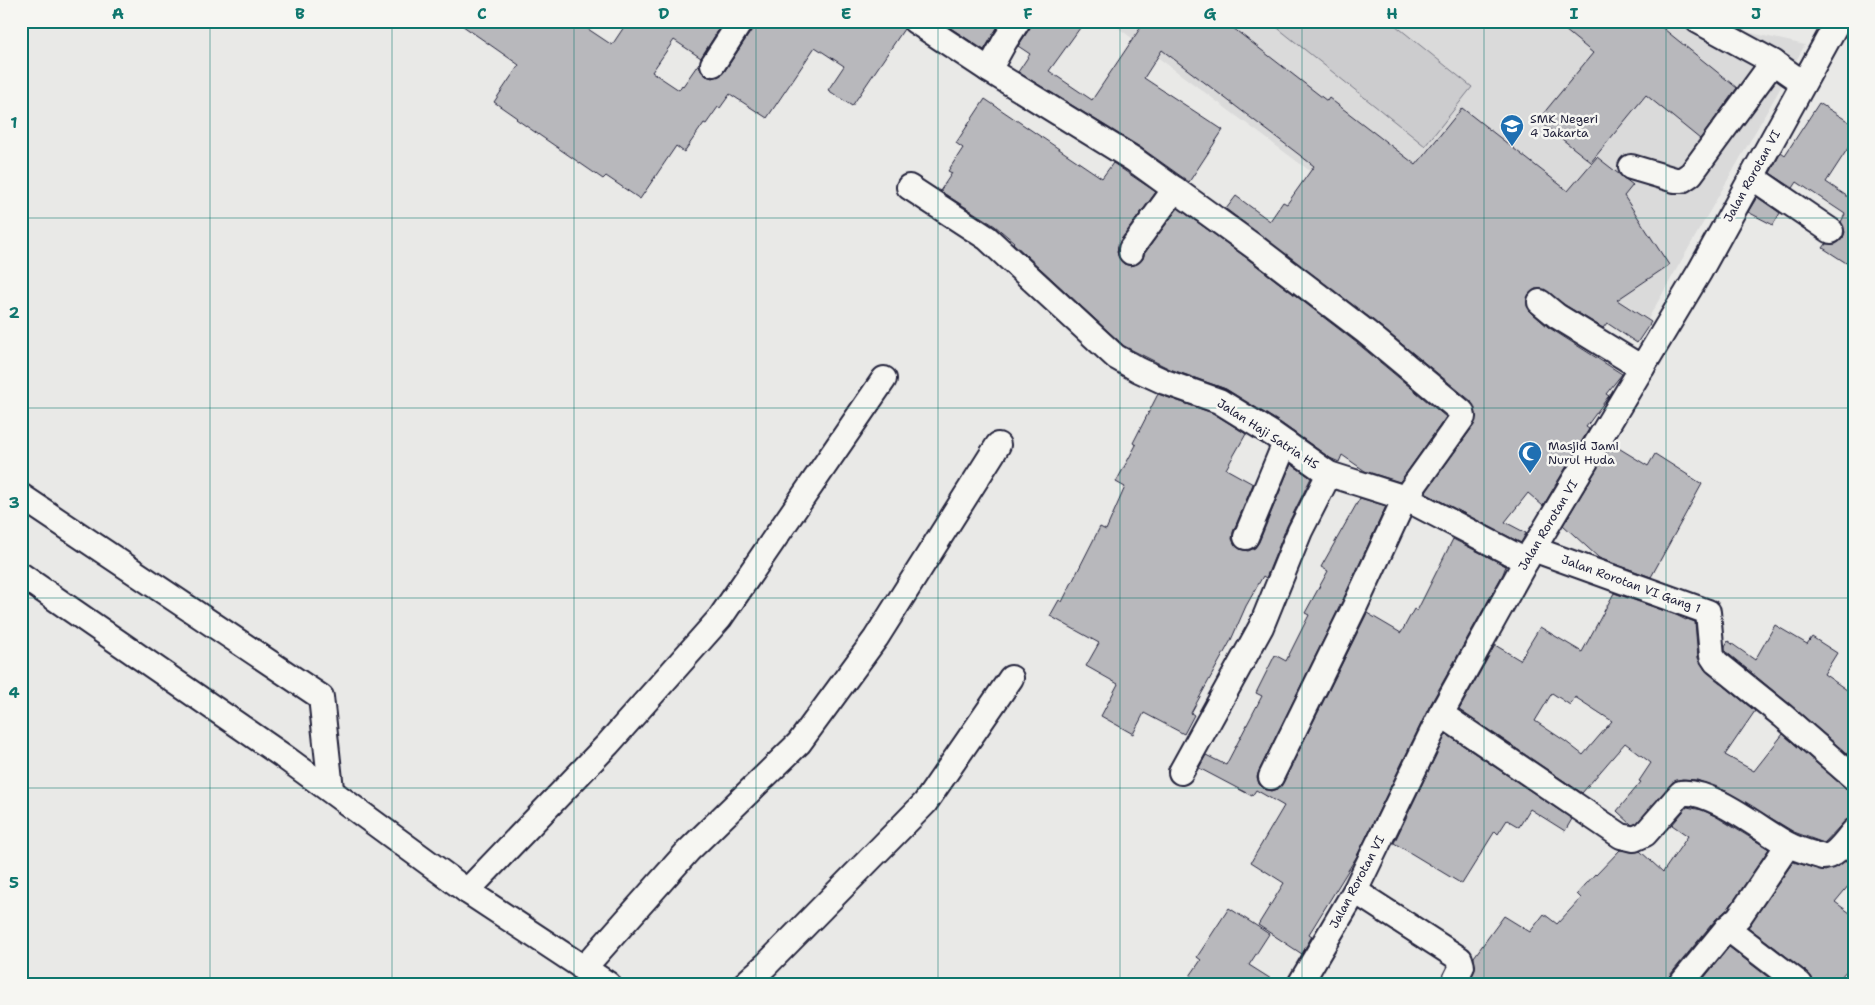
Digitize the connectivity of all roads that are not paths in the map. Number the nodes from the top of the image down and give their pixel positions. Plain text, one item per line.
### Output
1 (741, 21) edge
2 (914, 21) edge
3 (1018, 21) edge
4 (1698, 21) edge
5 (1838, 21) edge
6 (1773, 62) junction
7 (713, 64) dead end
8 (989, 70) junction
9 (1803, 83) junction
10 (1632, 166) dead end
11 (1752, 177) junction
12 (909, 187) dead end
13 (1175, 189) junction
14 (1831, 231) dead end
15 (1131, 252) dead end
16 (1540, 302) dead end
17 (1642, 368) junction
18 (884, 378) dead end
19 (1285, 443) junction
20 (998, 445) dead end
21 (1329, 474) junction
22 (21, 496) edge
23 (1405, 498) junction
24 (1246, 537) dead end
25 (1530, 555) junction
26 (21, 575) edge
27 (1011, 678) dead end
28 (1441, 714) junction
29 (1181, 772) dead end
30 (1271, 777) dead end
31 (1854, 778) edge
32 (331, 789) junction
33 (1854, 830) edge
34 (1788, 845) junction
35 (467, 891) junction
36 (1355, 891) junction
37 (1726, 928) junction
38 (584, 969) junction
39 (608, 984) edge
40 (745, 984) edge
41 (1300, 984) edge
42 (1453, 984) edge
43 (1681, 984) edge
44 (1800, 984) edge

1 - 7 street
2 - 8 street
3 - 8 street
4 - 6 street
5 - 9 street, Jalan Rorotan VI
6 - 9 street
6 - 10 street
8 - 13 street
9 - 11 street, Jalan Rorotan VI
11 - 14 street
11 - 17 street, Jalan Rorotan VI
12 - 19 street, Jalan Haji Satria HS
13 - 15 street
13 - 23 street
16 - 17 street
17 - 25 street, Jalan Rorotan VI
18 - 35 street
19 - 21 street, Jalan Haji Satria HS
19 - 24 street
20 - 38 street
21 - 23 street, Jalan Haji Satria HS
21 - 29 street
22 - 32 street
23 - 25 street, Jalan Haji Satria HS
23 - 30 street
25 - 28 street, Jalan Rorotan VI
25 - 31 street, Jalan Rorotan VI Gang 1
26 - 32 street
27 - 40 street
28 - 34 street
28 - 36 street, Jalan Rorotan VI
32 - 35 street
33 - 34 street
34 - 37 street
35 - 38 street
36 - 41 street, Jalan Rorotan VI
36 - 42 street
37 - 43 street
37 - 44 street
38 - 39 street

